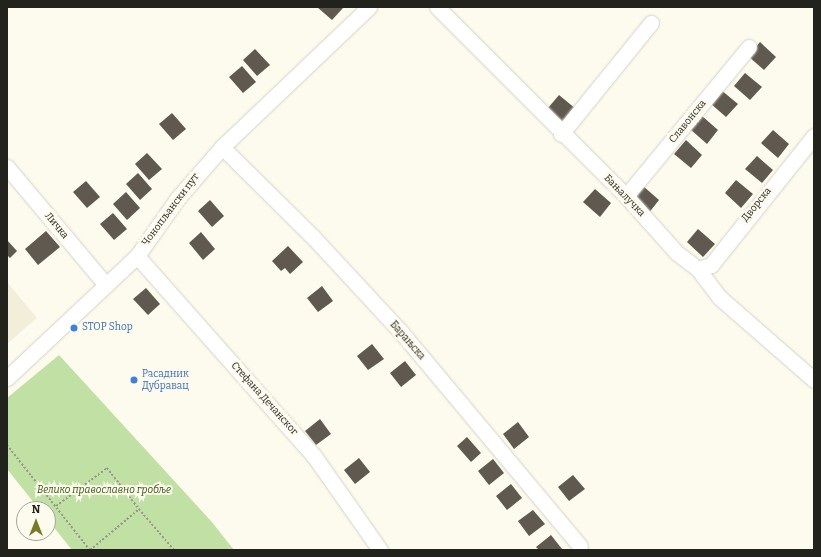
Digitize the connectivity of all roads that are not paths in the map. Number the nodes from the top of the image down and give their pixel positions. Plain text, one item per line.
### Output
1 (369, 7) edge
2 (437, 7) edge
3 (651, 23) dead end
4 (749, 47) dead end
5 (561, 134) junction
6 (814, 136) edge
7 (222, 147) junction
8 (7, 167) edge
9 (626, 196) junction
10 (137, 256) junction
11 (698, 269) junction
12 (106, 285) junction
13 (7, 378) edge
14 (814, 380) edge
15 (580, 546) dead end
16 (380, 550) edge

1 - 7 street, Чонопљански пут
2 - 5 street, Бањалучка
3 - 5 street
4 - 9 street, Славонска
5 - 9 street, Бањалучка
6 - 11 street, Дворска
7 - 10 street, Чонопљански пут
7 - 15 street, Барањска
8 - 12 street, Личка
9 - 11 street, Бањалучка
10 - 12 street, Чонопљански пут
10 - 16 street, Стефана Дечанског
11 - 14 street, Бањалучка
12 - 13 street, Чонопљански пут

